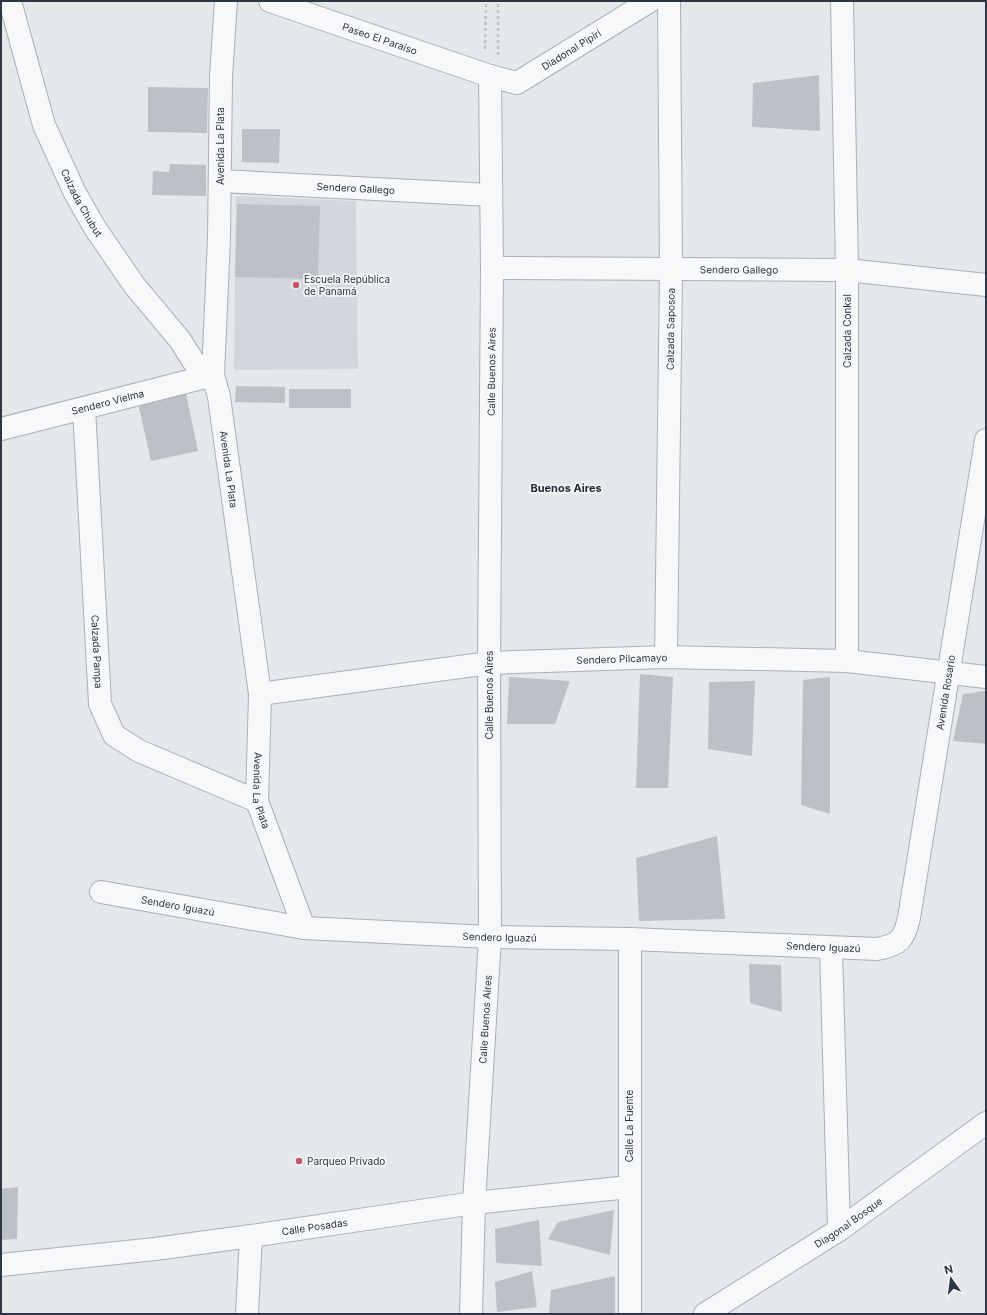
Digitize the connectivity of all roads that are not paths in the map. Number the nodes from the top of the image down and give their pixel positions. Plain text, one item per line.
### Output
1 (10, 1) edge
2 (226, 1) edge
3 (270, 1) edge
4 (650, 1) edge
5 (669, 1) edge
6 (842, 1) edge
7 (491, 76) junction
8 (220, 181) junction
9 (491, 195) junction
10 (492, 268) junction
11 (671, 269) junction
12 (847, 270) junction
13 (986, 285) edge
14 (209, 377) junction
15 (84, 408) junction
16 (1, 428) edge
17 (986, 440) edge
18 (666, 657) junction
19 (847, 661) junction
20 (489, 662) junction
21 (949, 673) junction
22 (986, 677) edge
23 (260, 694) junction
24 (257, 801) junction
25 (101, 892) dead end
26 (304, 928) junction
27 (490, 937) junction
28 (630, 939) junction
29 (899, 942) joint
30 (831, 948) junction
31 (986, 1123) edge
32 (629, 1187) junction
33 (474, 1203) junction
34 (839, 1230) junction
35 (251, 1236) junction
36 (1, 1265) edge
37 (247, 1314) edge
38 (471, 1314) edge
39 (630, 1314) edge
40 (705, 1314) edge

1 - 14 street, Calzada Chubut
2 - 8 street, Avenida La Plata
3 - 7 street, Paseo El Paraíso
4 - 7 street, Diadonal Pipiri
5 - 11 street, Calzada Saposoa
6 - 12 street, Calzada Conkal
7 - 9 street, Calle Buenos Aires
8 - 9 street, Sendero Gallego
8 - 14 street, Avenida La Plata
9 - 10 street, Calle Buenos Aires
10 - 11 street, Sendero Gallego
10 - 20 street, Calle Buenos Aires
11 - 12 street, Sendero Gallego
11 - 18 street, Calzada Saposoa
12 - 13 street, Sendero Gallego
12 - 19 street, Calzada Conkal
14 - 15 street, Sendero Vielma
14 - 23 street, Avenida La Plata
15 - 16 street, Sendero Vielma
15 - 24 street, Calzada Pampa
17 - 21 street, Avenida Rosario
18 - 19 street, Sendero Pilcamayo
18 - 20 street, Sendero Pilcamayo
19 - 21 street, Sendero Pilcamayo
20 - 23 street, Sendero Pilcamayo
20 - 27 street, Calle Buenos Aires
21 - 22 street, Sendero Pilcamayo
21 - 29 street, Avenida Rosario
23 - 24 street, Avenida La Plata
24 - 26 street, Avenida La Plata
25 - 26 street, Sendero Iguazú
26 - 27 street, Sendero Iguazú
27 - 28 street, Sendero Iguazú
27 - 33 street, Calle Buenos Aires
28 - 30 street, Sendero Iguazú
28 - 32 street, Calle La Fuente
29 - 30 street, Sendero Iguazú
30 - 34 street
31 - 34 street, Diagonal Bosque
32 - 33 street, Calle Posadas
32 - 39 street, Calle La Fuente
33 - 35 street, Calle Posadas
33 - 38 street, Calle Buenos Aires
34 - 40 street, Diagonal Bosque
35 - 36 street, Calle Posadas
35 - 37 street

